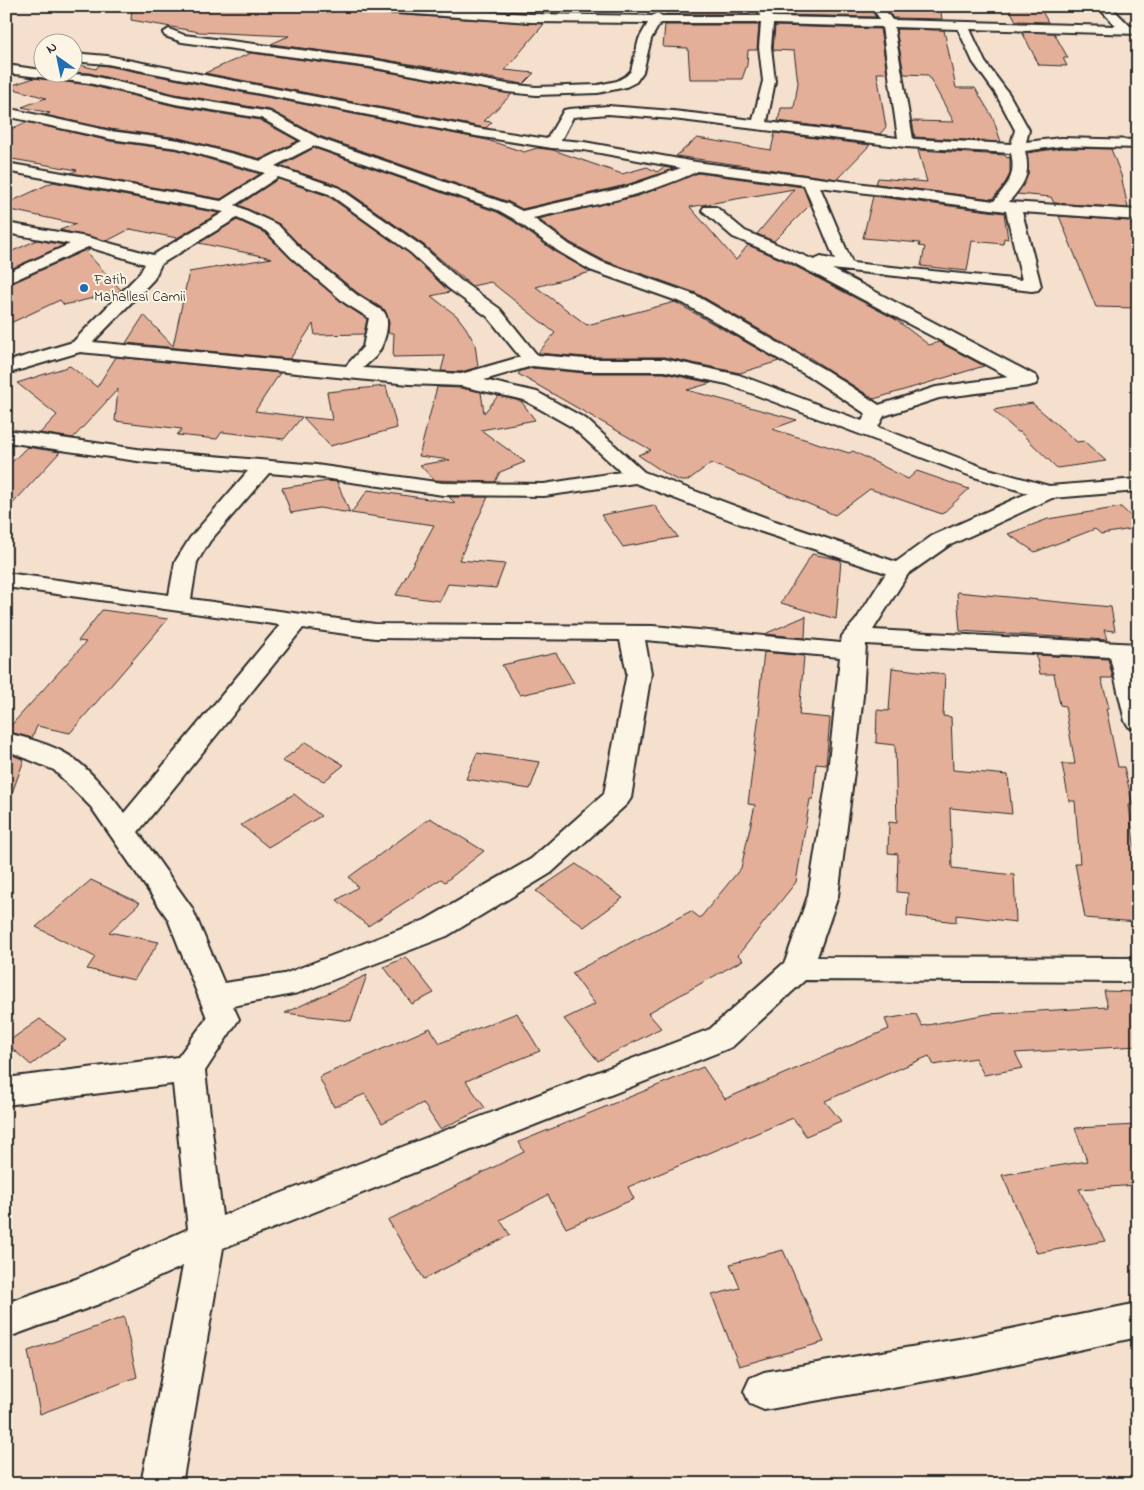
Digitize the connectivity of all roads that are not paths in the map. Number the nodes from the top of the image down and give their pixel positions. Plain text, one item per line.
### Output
1 (342, 6) edge
2 (764, 6) edge
3 (877, 6) edge
4 (1103, 6) edge
5 (418, 8) edge
6 (531, 12) edge
7 (998, 13) dead end
8 (652, 14) edge
9 (767, 20) junction
10 (887, 22) junction
11 (962, 25) junction
12 (1008, 26) junction
13 (1132, 30) edge
14 (169, 33) dead end
15 (25, 58) dead end
16 (82, 58) edge
17 (6, 62) edge
18 (6, 69) edge
19 (6, 112) edge
20 (759, 125) junction
21 (313, 141) junction
22 (906, 143) junction
23 (552, 144) junction
24 (1138, 144) edge
25 (1017, 149) junction
26 (696, 166) junction
27 (6, 167) edge
28 (269, 169) junction
29 (810, 181) junction
30 (1006, 206) junction
31 (229, 209) junction
32 (710, 210) dead end
33 (1138, 215) edge
34 (520, 216) junction
35 (6, 228) edge
36 (87, 242) junction
37 (796, 257) junction
38 (154, 261) junction
39 (846, 267) junction
40 (6, 279) edge
41 (79, 346) junction
42 (531, 360) junction
43 (6, 368) edge
44 (352, 372) junction
45 (462, 380) junction
46 (877, 412) junction
47 (866, 430) junction
48 (6, 436) edge
49 (263, 467) junction
50 (637, 476) junction
51 (1138, 486) edge
52 (1048, 492) junction
53 (899, 570) junction
54 (6, 580) edge
55 (179, 602) junction
56 (297, 620) junction
57 (631, 632) junction
58 (853, 644) junction
59 (1130, 651) edge
60 (1138, 721) edge
61 (6, 742) edge
62 (123, 832) junction
63 (798, 968) junction
64 (1138, 970) edge
65 (214, 997) junction
66 (188, 1070) junction
67 (6, 1092) edge
68 (207, 1238) junction
69 (1138, 1320) edge
70 (6, 1321) edge
71 (764, 1391) dead end
72 (161, 1484) edge

1 - 5 street
2 - 9 street
3 - 10 street
4 - 13 street
5 - 6 street
6 - 8 street
7 - 12 street
8 - 9 street
8 - 14 street
9 - 10 street
9 - 20 street
10 - 11 street
10 - 22 street
11 - 12 street
11 - 25 street
12 - 13 street
15 - 17 street
16 - 23 street
18 - 21 street
19 - 28 street
20 - 22 street
20 - 23 street
21 - 28 street
21 - 34 street
22 - 25 street
23 - 26 street
24 - 25 street
25 - 30 street
26 - 29 street
26 - 34 street
27 - 31 street
28 - 31 street
28 - 42 street
29 - 30 street
29 - 39 street
30 - 33 street
30 - 39 street
31 - 38 street
31 - 44 street
32 - 37 street
34 - 46 street
35 - 36 street
36 - 38 street
36 - 40 street
37 - 39 street
37 - 46 street
38 - 41 street
41 - 43 street
41 - 44 street
42 - 45 street
42 - 47 street
44 - 45 street
45 - 50 street
46 - 47 street
47 - 52 street
48 - 49 street
49 - 50 street
49 - 55 street
50 - 53 street
51 - 52 street
52 - 53 street
53 - 58 street
54 - 55 street
55 - 56 street
56 - 57 street
56 - 62 street
57 - 58 street
57 - 65 street
58 - 59 street
58 - 63 street
59 - 60 street
61 - 62 street
62 - 65 street
63 - 64 street
63 - 68 street
65 - 66 street
66 - 67 street
66 - 68 street
68 - 70 street
68 - 72 street
69 - 71 street

